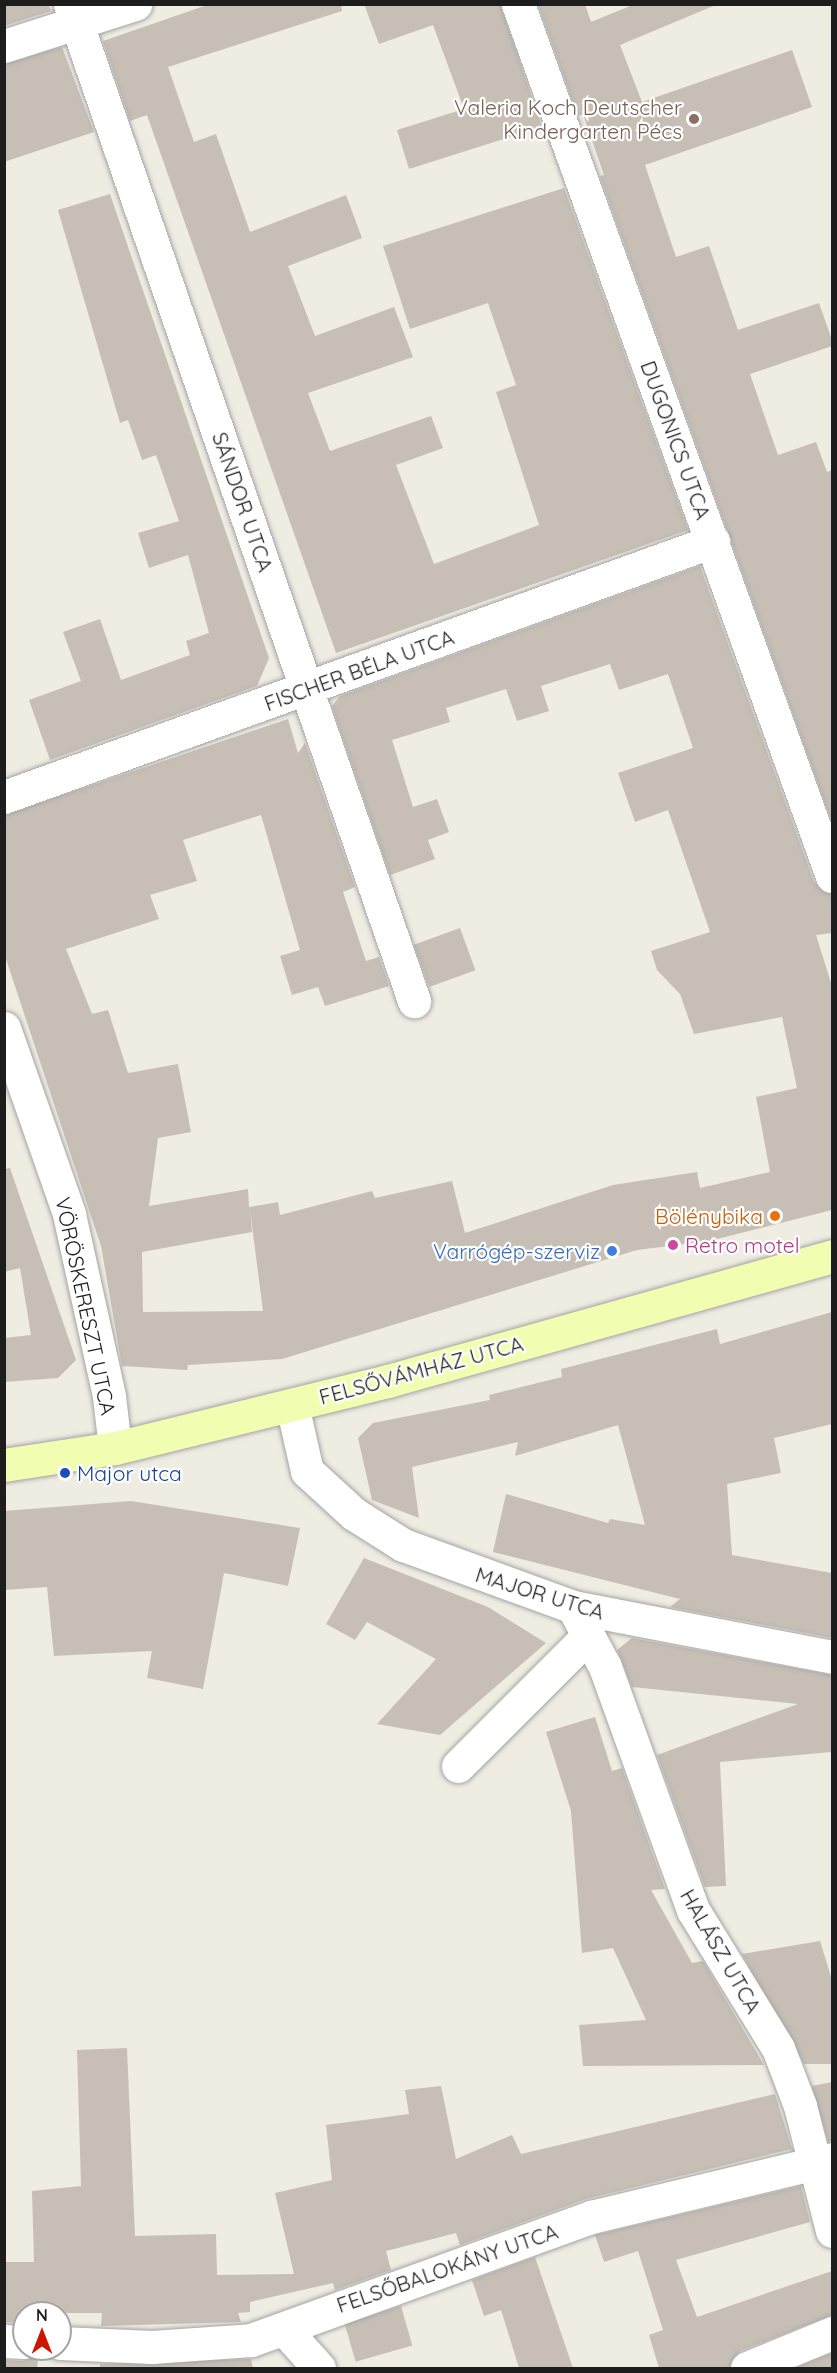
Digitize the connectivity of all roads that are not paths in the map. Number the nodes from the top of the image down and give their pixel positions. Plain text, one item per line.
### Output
1 (135, 4) edge
2 (518, 4) edge
3 (73, 13) edge
4 (4, 46) edge
5 (713, 541) junction
6 (308, 689) junction
7 (4, 797) edge
8 (832, 876) edge
9 (414, 1001) dead end
10 (4, 1028) edge
11 (832, 1256) edge
12 (292, 1405) junction
13 (115, 1448) junction
14 (4, 1465) edge
15 (573, 1607) junction
16 (588, 1636) junction
17 (832, 1658) edge
18 (458, 1766) dead end
19 (822, 2161) edge
20 (832, 2231) edge
21 (285, 2330) junction
22 (832, 2333) edge
23 (72, 2344) edge
24 (319, 2368) edge
25 (747, 2368) edge

1 - 3 street
2 - 5 street, DUGONICS UTCA
3 - 4 street
3 - 6 street, SÁNDOR UTCA
5 - 6 street, FISCHER BÉLA UTCA
5 - 8 street, DUGONICS UTCA
6 - 7 street, FISCHER BÉLA UTCA
6 - 9 street, SÁNDOR UTCA
10 - 13 street, VÖRÖSKERESZT UTCA
11 - 12 street, FELSŐVÁMHÁZ UTCA
12 - 13 street, FELSŐVÁMHÁZ UTCA
12 - 15 street, MAJOR UTCA
13 - 14 street, FELSŐVÁMHÁZ UTCA
15 - 16 street, HALÁSZ UTCA
15 - 17 street, MAJOR UTCA
16 - 18 street
16 - 19 street, HALÁSZ UTCA
19 - 20 street, HALÁSZ UTCA
19 - 21 street, FELSŐBALOKÁNY UTCA
21 - 23 street, FELSŐBALOKÁNY UTCA
21 - 24 street
22 - 25 street

